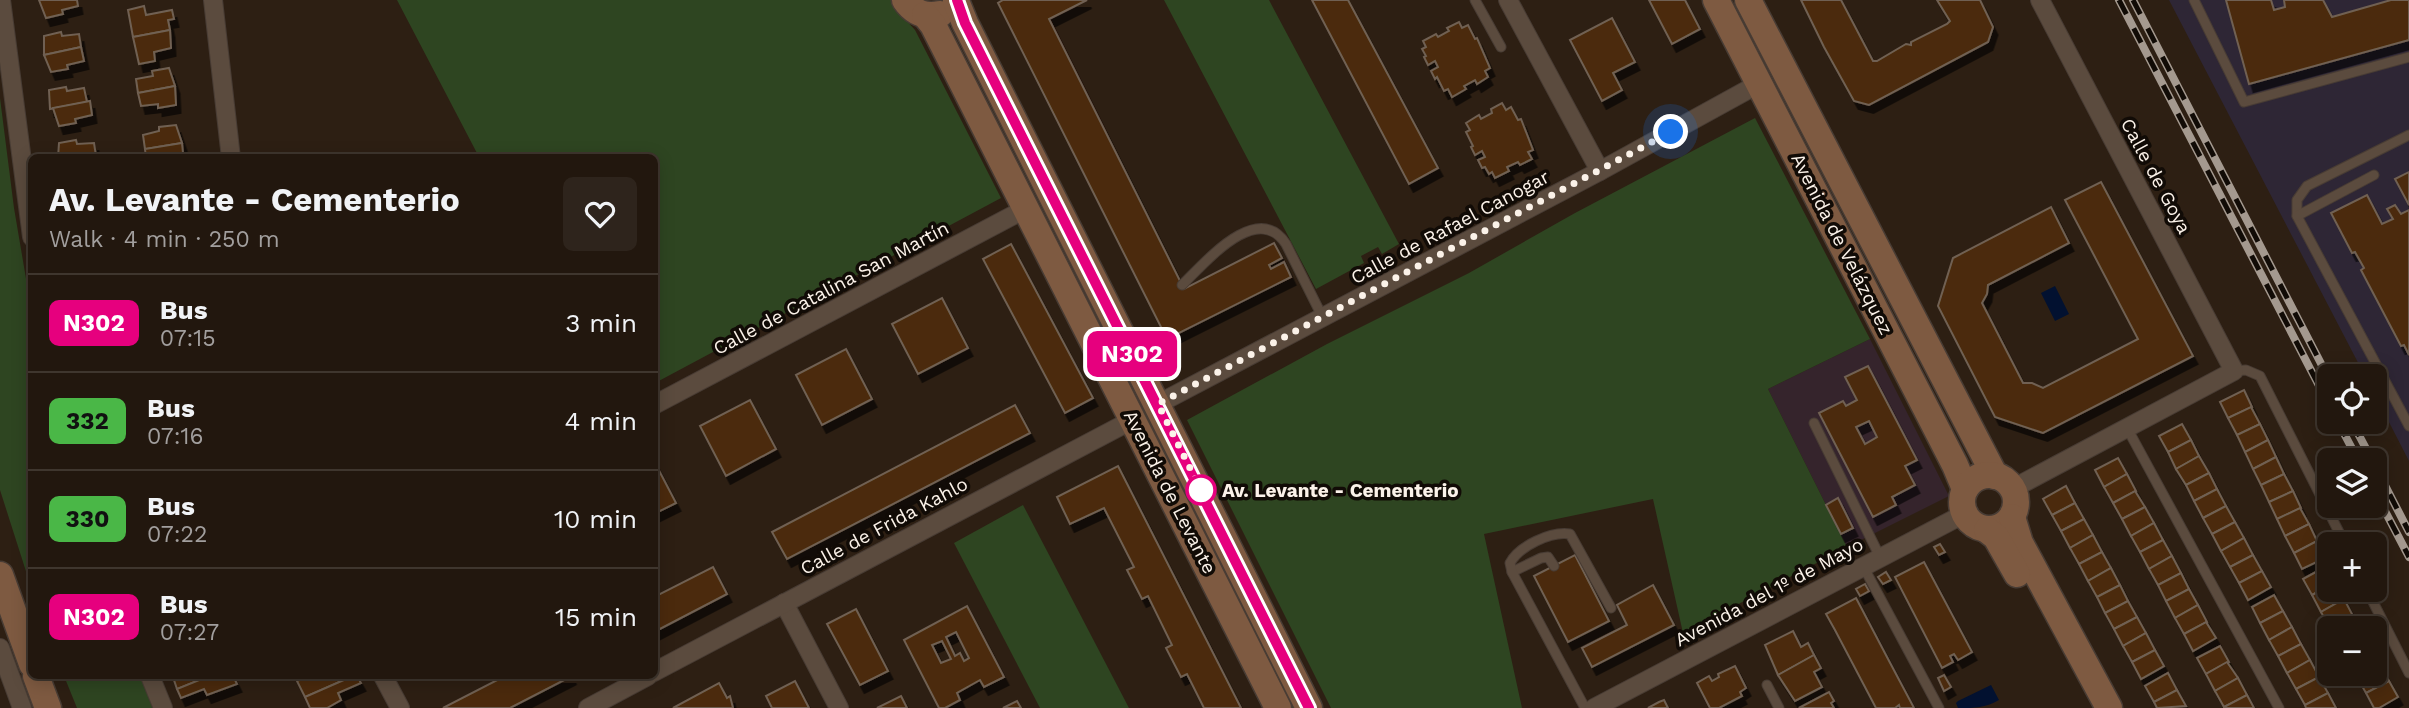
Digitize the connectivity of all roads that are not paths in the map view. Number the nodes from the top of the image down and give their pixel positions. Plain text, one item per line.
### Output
1 (1, 0) edge
2 (213, 0) edge
3 (1475, 0) edge
4 (1508, 0) edge
5 (1716, 0) edge
6 (1748, 0) edge
7 (2040, 0) edge
8 (2194, 0) edge
9 (957, 1) edge
10 (915, 8) edge
11 (1501, 47) dead end
12 (2409, 57) edge
13 (1760, 83) junction
14 (2409, 135) edge
15 (232, 154) edge
16 (1600, 171) junction
17 (2374, 175) dead end
18 (28, 206) edge
19 (1027, 208) junction
20 (2297, 216) junction
21 (1182, 285) dead end
22 (1323, 318) junction
23 (2234, 371) junction
24 (658, 403) edge
25 (1158, 404) junction
26 (1134, 419) junction
27 (1814, 423) dead end
28 (2409, 426) edge
29 (2127, 428) junction
30 (2004, 482) junction
31 (1964, 502) junction
32 (2012, 517) junction
33 (1987, 530) junction
34 (2339, 532) edge
35 (1880, 557) junction
36 (1554, 566) dead end
37 (1863, 566) junction
38 (1512, 572) junction
39 (0, 575) edge
40 (2373, 602) edge
41 (784, 603) junction
42 (1611, 608) dead end
43 (0, 648) edge
44 (28, 653) edge
45 (658, 670) edge
46 (2409, 673) edge
47 (37, 679) edge
48 (151, 679) edge
49 (385, 679) edge
50 (642, 679) edge
51 (1767, 685) dead end
52 (22, 708) edge
53 (48, 708) edge
54 (163, 708) edge
55 (400, 708) edge
56 (588, 708) edge
57 (839, 708) edge
58 (1278, 708) edge
59 (1309, 708) edge
60 (1585, 708) edge
61 (1594, 708) edge
62 (1779, 708) edge
63 (1938, 708) edge
64 (2090, 708) edge
65 (2109, 708) edge
66 (2279, 708) edge

1 - 18 street
2 - 15 street
3 - 11 lane
4 - 16 street
5 - 13 street, Avenida de Velázquez
6 - 30 street, Avenida de Velázquez
7 - 23 street, Calle de Goya
8 - 12 lane
9 - 10 street
9 - 25 street, Avenida de Levante
10 - 19 street, Avenida de Levante
13 - 16 street, Calle de Rafael Canogar
13 - 31 street, Avenida de Velázquez
14 - 20 lane
16 - 22 street, Calle de Rafael Canogar
17 - 20 lane
19 - 24 street, Calle de Catalina San Martín
19 - 26 street, Avenida de Levante
20 - 28 lane
21 - 22 lane
22 - 25 street, Calle de Rafael Canogar
23 - 29 street
23 - 34 lane
25 - 59 street, Avenida de Levante
26 - 41 street, Calle de Frida Kahlo
26 - 58 street, Avenida de Levante
27 - 35 lane
29 - 30 street
29 - 66 lane
30 - 31 street
30 - 32 street
31 - 33 street
31 - 35 street, Avenida del 1º de Mayo
32 - 33 street
32 - 65 street
33 - 64 street
35 - 37 street, Avenida del 1º de Mayo
36 - 38 lane
37 - 61 street, Avenida del 1º de Mayo
37 - 63 lane
38 - 42 lane
38 - 60 lane
39 - 44 street
40 - 46 lane
41 - 45 street, Calle de Frida Kahlo
41 - 57 street
43 - 52 street
47 - 53 street
48 - 54 street
49 - 55 street
50 - 56 street
51 - 62 lane

